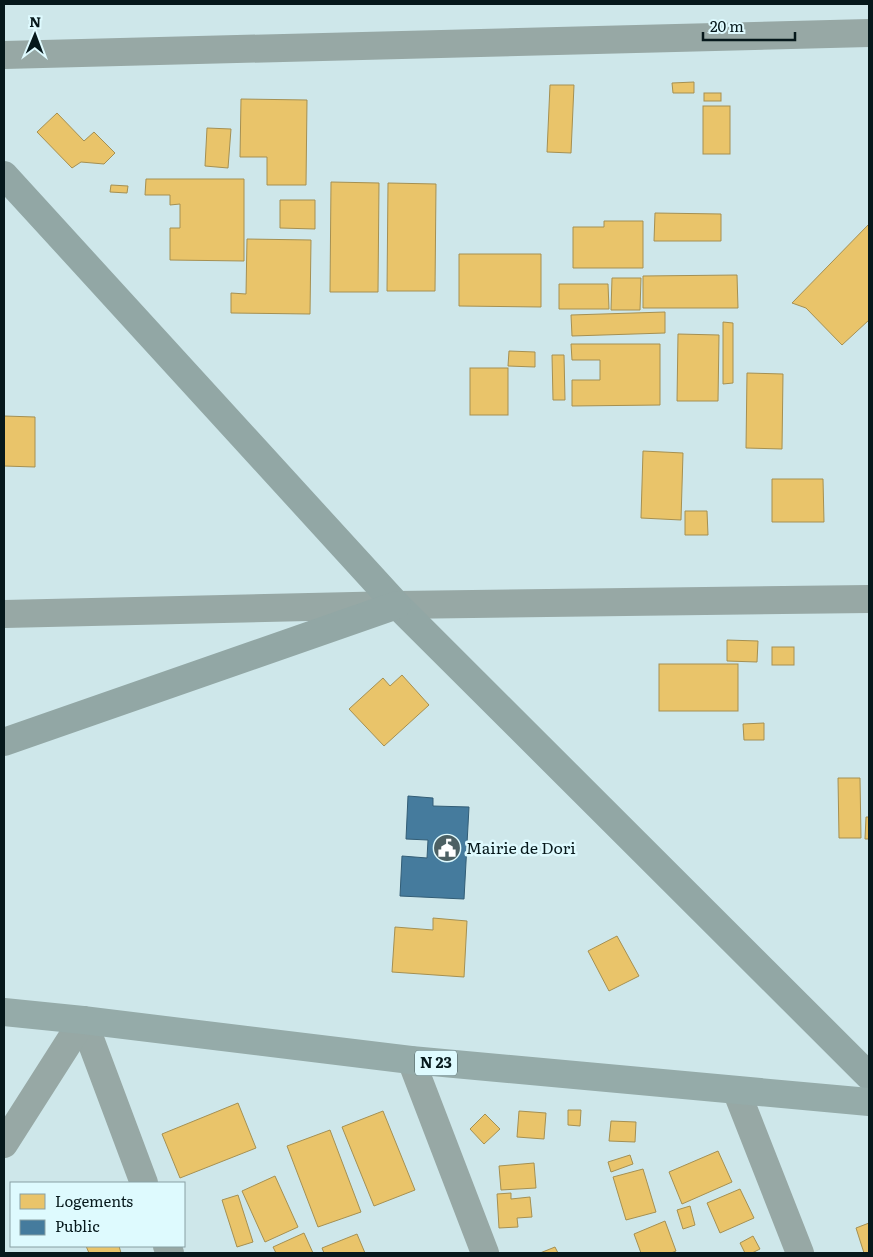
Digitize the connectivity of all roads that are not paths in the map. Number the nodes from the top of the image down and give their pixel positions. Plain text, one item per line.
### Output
1 (869, 33) edge
2 (4, 55) edge
3 (4, 175) edge
4 (869, 600) edge
5 (397, 605) junction
6 (4, 614) edge
7 (4, 742) edge
8 (4, 1012) edge
9 (83, 1020) junction
10 (411, 1060) junction
11 (869, 1076) edge
12 (736, 1090) junction
13 (869, 1102) edge
14 (4, 1144) edge
15 (144, 1182) edge
16 (485, 1253) edge
17 (800, 1253) edge

1 - 2 street
3 - 5 main road
4 - 5 street
5 - 6 street
5 - 7 main road
5 - 11 main road
8 - 9 main road, N 23
9 - 10 main road, N 23
9 - 14 street
9 - 15 street
10 - 12 main road, N 23
10 - 16 street
12 - 13 main road, N 23
12 - 17 street

